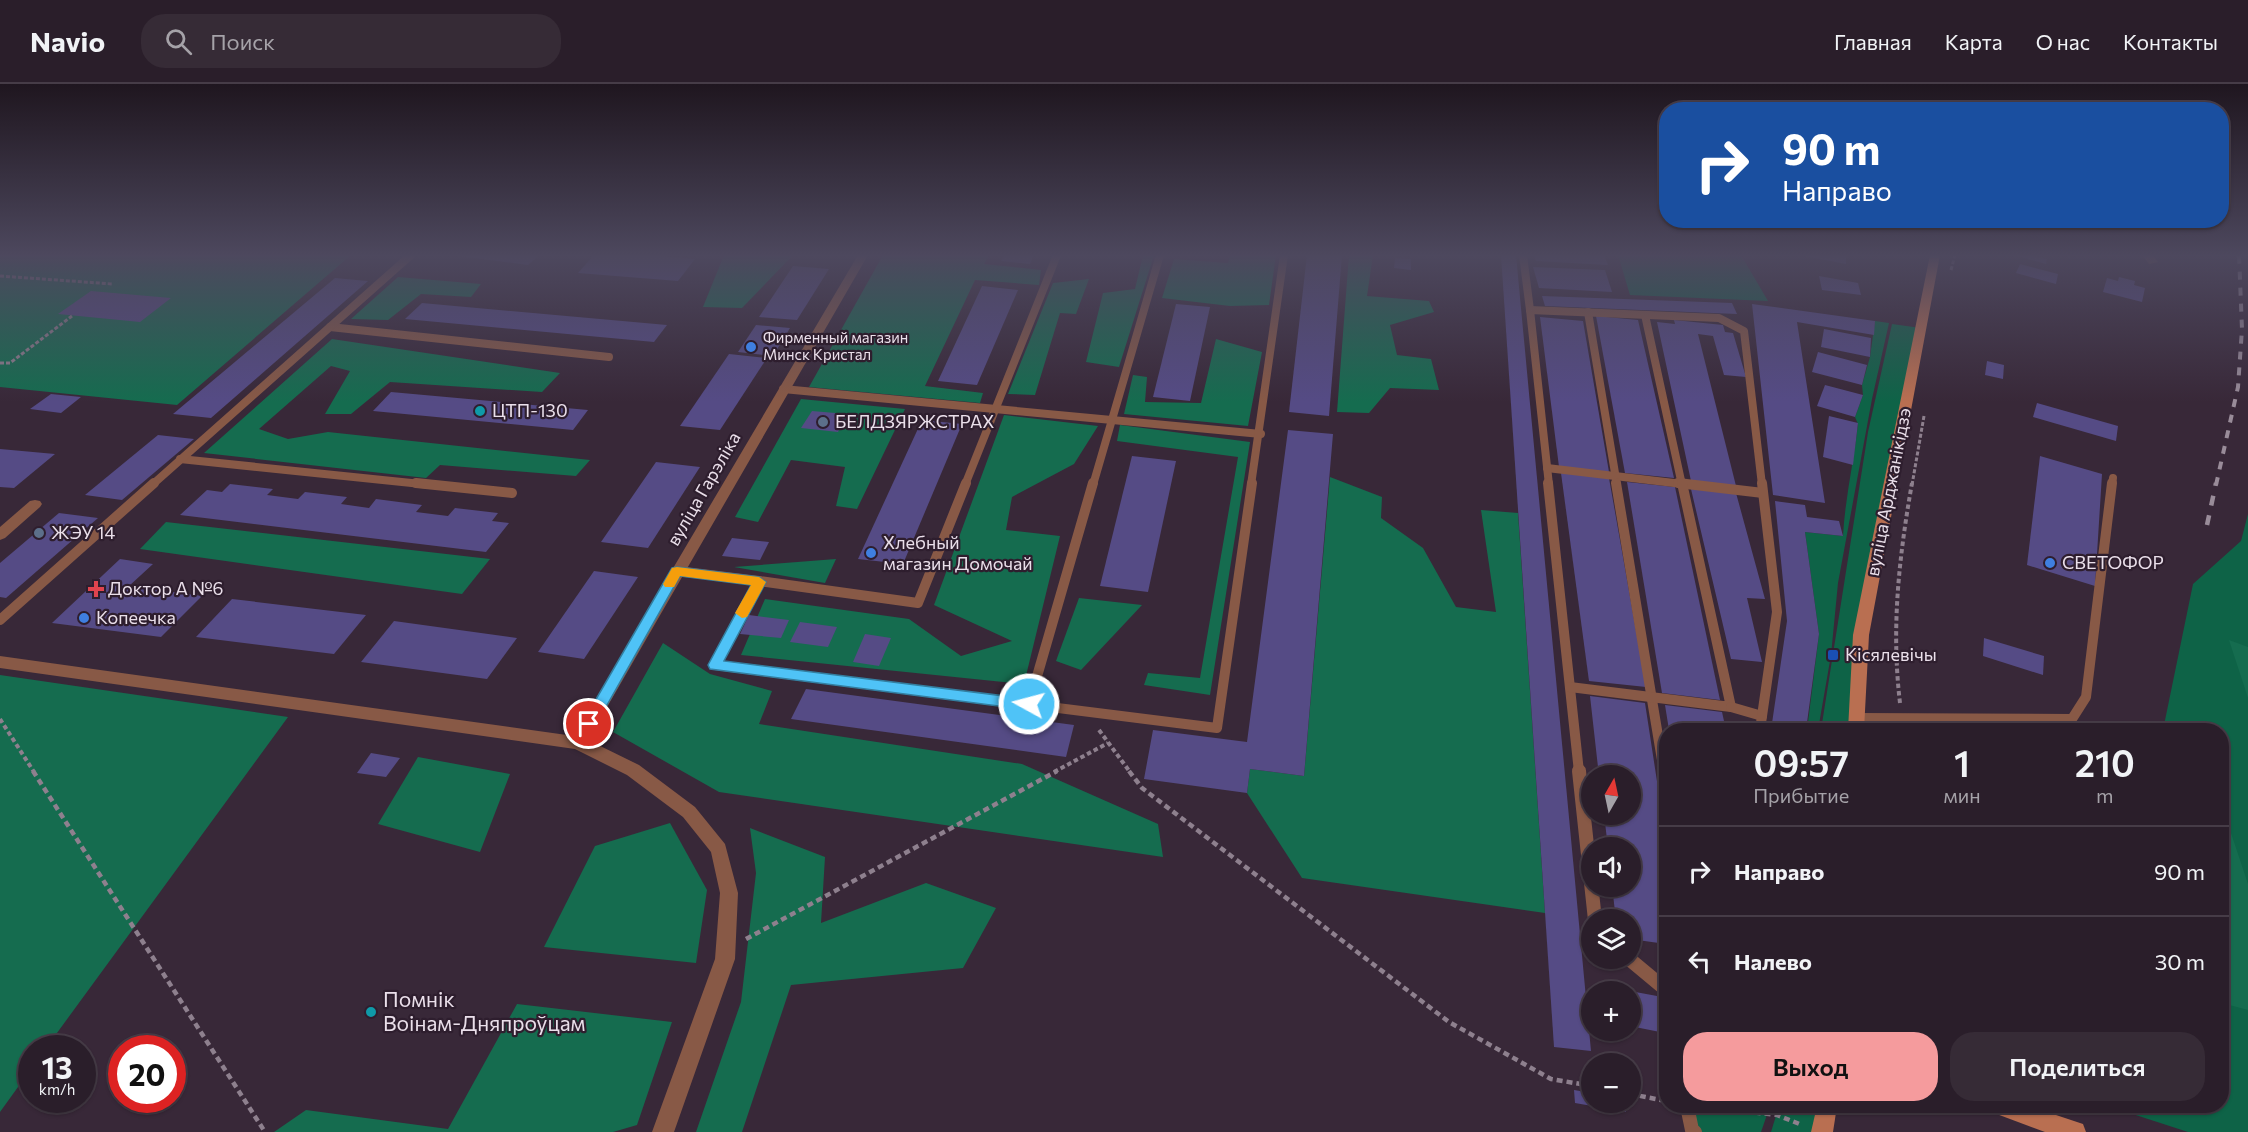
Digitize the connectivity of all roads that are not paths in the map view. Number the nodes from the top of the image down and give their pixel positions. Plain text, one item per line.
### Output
1 (356, 304) edge
2 (834, 304) edge
3 (1038, 304) edge
4 (1145, 304) edge
5 (1278, 304) edge
6 (1529, 304) edge
7 (1925, 304) edge
8 (1530, 310) junction
9 (1588, 312) junction
10 (1645, 315) junction
11 (330, 327) junction
12 (609, 357) dead end
13 (783, 389) junction
14 (996, 409) junction
15 (1111, 419) junction
16 (1261, 434) junction
17 (180, 459) junction
18 (1547, 468) junction
19 (1615, 476) junction
20 (2113, 478) dead end
21 (1682, 483) junction
22 (512, 493) dead end
23 (1763, 493) junction
24 (35, 504) dead end
25 (0, 535) edge
26 (677, 571) junction
27 (759, 582) junction
28 (0, 620) edge
29 (0, 662) edge
30 (1570, 687) junction
31 (1652, 697) junction
32 (1029, 704) junction
33 (1731, 707) junction
34 (1762, 716) junction
35 (1761, 723) edge
36 (1856, 723) edge
37 (1864, 723) edge
38 (1659, 740) edge
39 (578, 743) junction
40 (1594, 909) edge
41 (1640, 969) edge
42 (1659, 986) edge
43 (1688, 1113) edge
44 (1824, 1113) edge
45 (2021, 1113) edge
46 (1815, 1130) edge
47 (663, 1132) edge
48 (1695, 1132) edge
49 (2075, 1132) edge

1 - 11 lane
2 - 13 street, вуліца Гарэліка
3 - 14 lane
4 - 15 lane
5 - 16 lane
6 - 8 lane
7 - 36 main road, вуліца Арджанікідзэ
8 - 9 lane
8 - 18 lane
9 - 10 lane
9 - 19 lane
10 - 21 lane
10 - 23 lane
11 - 12 lane
11 - 17 lane
13 - 14 lane
13 - 26 street, вуліца Гарэліка
14 - 15 lane
14 - 27 lane
15 - 16 lane
15 - 32 lane
16 - 32 lane
17 - 22 lane
17 - 28 lane
18 - 19 lane
18 - 30 lane
19 - 21 lane
19 - 31 lane
20 - 37 lane
21 - 23 lane
21 - 33 lane
23 - 34 lane
24 - 25 street
26 - 27 lane
26 - 39 street, вуліца Гарэліка
27 - 32 lane
29 - 39 street
30 - 31 lane
30 - 40 lane
31 - 33 lane
31 - 38 lane
33 - 34 lane
34 - 35 lane
39 - 47 street
41 - 42 lane
43 - 48 lane
44 - 46 main road
45 - 49 main road

